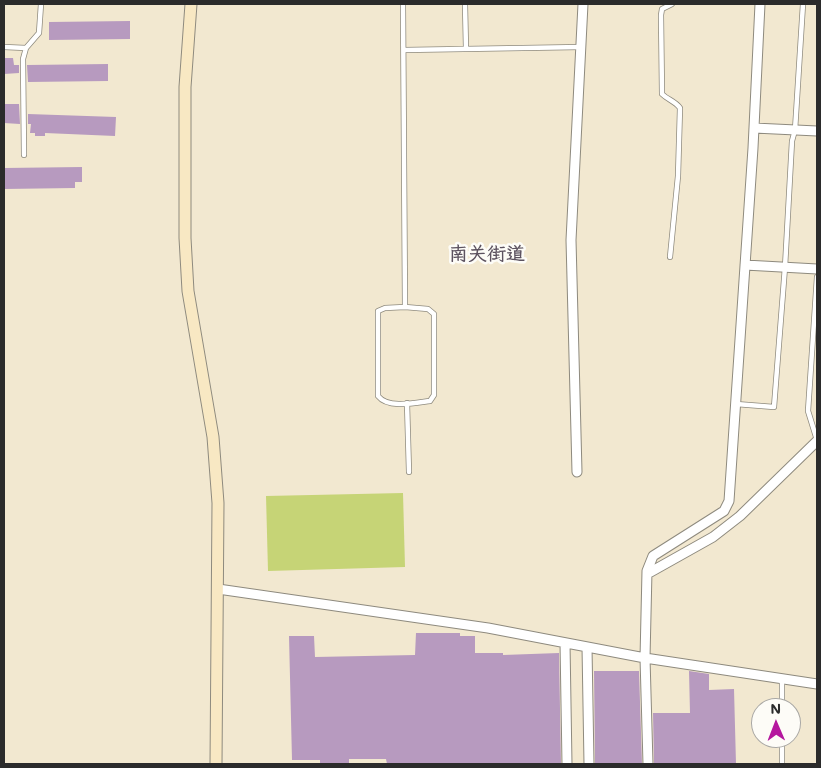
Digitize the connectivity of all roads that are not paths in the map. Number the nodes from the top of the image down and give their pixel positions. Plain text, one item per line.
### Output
1 (41, 4) edge
2 (191, 4) edge
3 (404, 4) edge
4 (465, 4) edge
5 (584, 4) edge
6 (672, 4) edge
7 (760, 4) edge
8 (803, 4) edge
9 (4, 47) edge
10 (582, 47) junction
11 (26, 48) junction
12 (466, 49) junction
13 (404, 50) junction
14 (754, 128) junction
15 (795, 130) junction
16 (817, 131) edge
17 (24, 155) dead end
18 (670, 258) dead end
19 (745, 265) junction
20 (785, 267) junction
21 (817, 269) edge
22 (817, 277) edge
23 (405, 307) junction
24 (407, 403) junction
25 (736, 404) junction
26 (817, 440) edge
27 (409, 472) dead end
28 (577, 472) dead end
29 (727, 506) junction
30 (740, 516) junction
31 (647, 574) junction
32 (218, 589) junction
33 (565, 642) junction
34 (587, 647) junction
35 (645, 658) junction
36 (782, 680) junction
37 (817, 684) edge
38 (782, 698) edge
39 (782, 748) edge
40 (216, 764) edge
41 (567, 764) edge
42 (589, 764) edge
43 (648, 764) edge
44 (782, 764) edge

1 - 11 lane
2 - 32 street
3 - 13 lane
4 - 12 lane
5 - 10 street
6 - 18 lane
7 - 14 street
8 - 15 lane
9 - 11 lane
10 - 12 lane
10 - 28 street
11 - 17 lane
12 - 13 lane
13 - 23 lane
14 - 15 street
14 - 19 street
15 - 16 street
15 - 20 lane
19 - 20 street
19 - 25 street
20 - 21 street
20 - 25 lane
22 - 26 lane
23 - 24 lane
23 - 24 lane
24 - 27 lane
25 - 29 street
26 - 30 street
29 - 30 street
29 - 31 street
30 - 31 street
31 - 35 street
32 - 33 street
32 - 40 street
33 - 34 street
33 - 41 street
34 - 35 street
34 - 42 street
35 - 36 street
35 - 43 street
36 - 37 street
36 - 38 lane
39 - 44 lane

